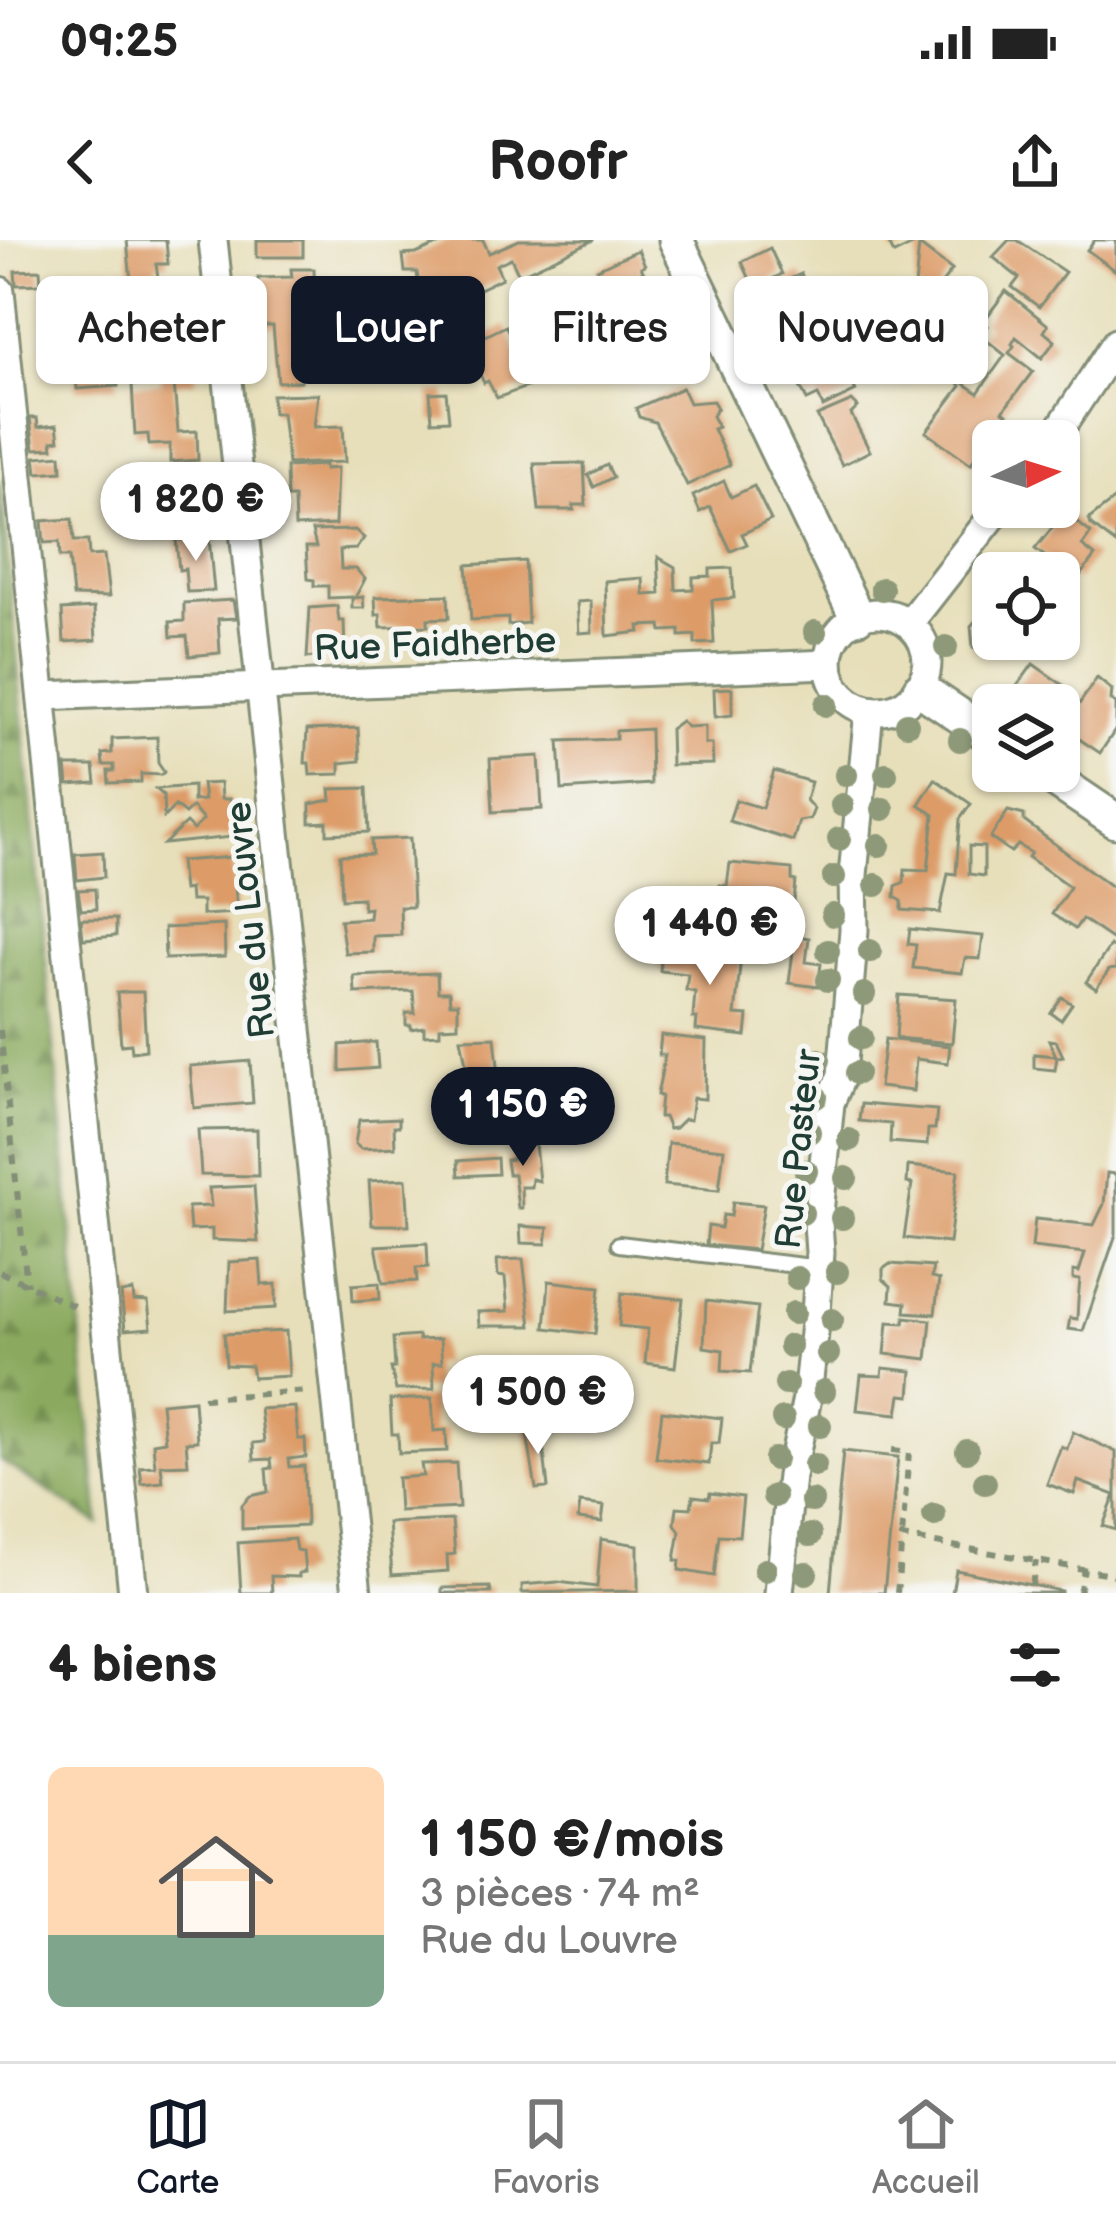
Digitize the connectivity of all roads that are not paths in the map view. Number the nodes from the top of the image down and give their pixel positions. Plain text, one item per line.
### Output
1 (213, 240) edge
2 (676, 240) edge
3 (0, 291) edge
4 (1116, 344) edge
5 (1066, 420) edge
6 (983, 528) edge
7 (857, 617) junction
8 (908, 623) junction
9 (829, 664) junction
10 (260, 686) junction
11 (920, 689) junction
12 (43, 696) junction
13 (869, 711) junction
14 (972, 724) edge
15 (1073, 792) edge
16 (1116, 821) edge
17 (619, 1244) dead end
18 (820, 1268) junction
19 (133, 1593) edge
20 (357, 1593) edge
21 (779, 1593) edge

1 - 10 street, Rue du Louvre
2 - 7 street
3 - 12 street
4 - 5 street
6 - 8 street
7 - 8 street
7 - 9 street
8 - 11 street
9 - 10 street, Rue Faidherbe
9 - 13 street
10 - 12 street, Rue Faidherbe
10 - 20 street, Rue du Louvre
11 - 13 street
11 - 14 street
12 - 19 street
13 - 18 street, Rue Pasteur
15 - 16 street
17 - 18 lane
18 - 21 street, Rue Pasteur

